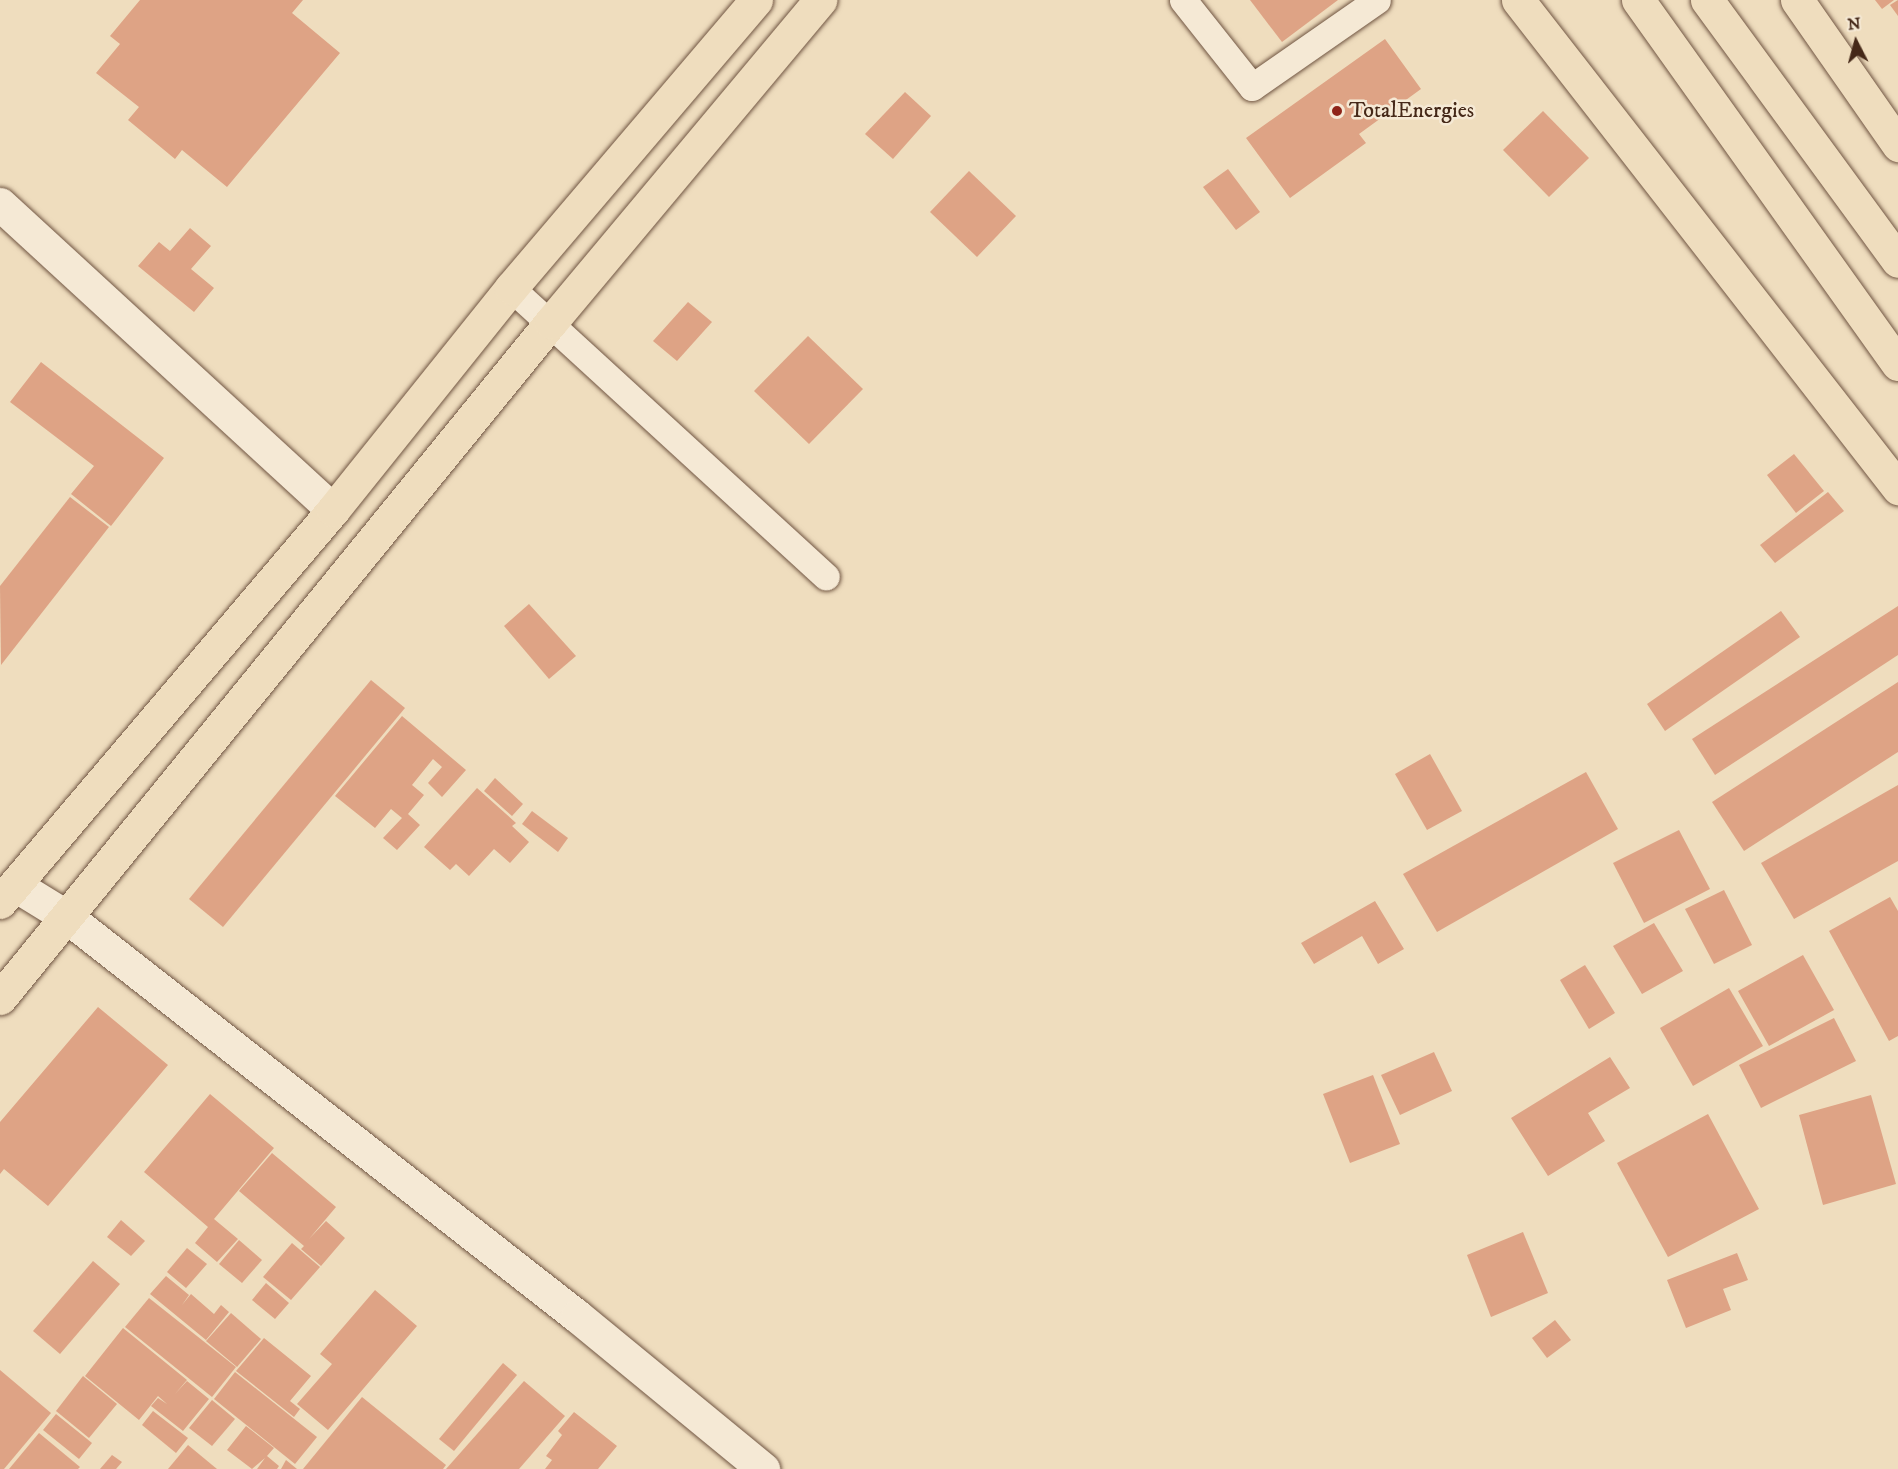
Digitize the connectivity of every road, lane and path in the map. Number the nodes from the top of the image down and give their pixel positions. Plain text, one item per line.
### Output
1 (756, 0) edge
2 (820, 0) edge
3 (1183, 0) edge
4 (1377, 0) edge
5 (1518, 0) edge
6 (1638, 0) edge
7 (1707, 0) edge
8 (1797, 0) edge
9 (1898, 145) edge
10 (0, 204) edge
11 (1898, 261) edge
12 (511, 288) junction
13 (551, 322) junction
14 (1898, 364) edge
15 (1898, 488) edge
16 (333, 510) junction
17 (826, 577) dead end
18 (8, 893) edge
19 (67, 917) junction
20 (0, 998) edge
21 (763, 1469) edge

1 - 12 main road
2 - 13 main road
3 - 4 lane
5 - 15 main road
6 - 14 main road
7 - 11 main road
8 - 9 main road
10 - 16 street
12 - 13 lane
12 - 16 main road
13 - 17 lane
13 - 19 main road
16 - 18 main road
18 - 19 street
19 - 20 main road
19 - 21 street

